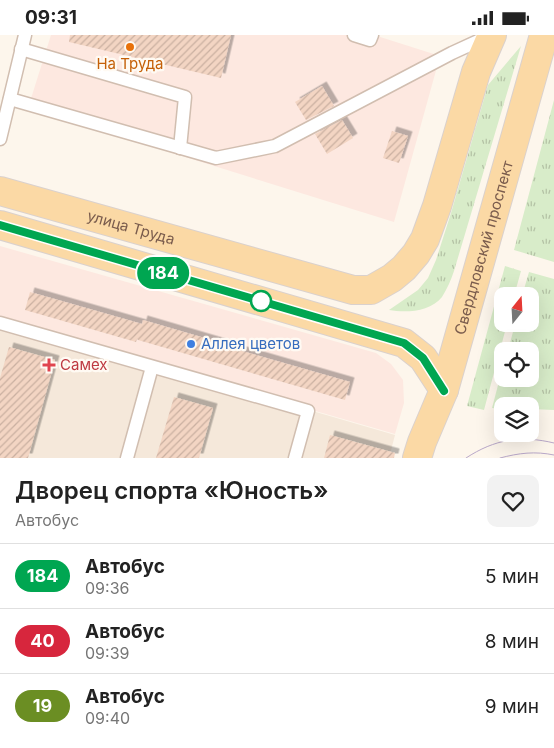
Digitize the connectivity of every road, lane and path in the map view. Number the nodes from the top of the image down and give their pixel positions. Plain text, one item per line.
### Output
1 (25, 35) edge
2 (354, 35) edge
3 (372, 35) edge
4 (492, 35) edge
5 (544, 35) edge
6 (21, 49) junction
7 (10, 99) junction
8 (0, 139) edge
9 (180, 147) junction
10 (0, 191) edge
11 (0, 225) edge
12 (0, 323) edge
13 (152, 367) junction
14 (444, 391) junction
15 (128, 458) edge
16 (295, 458) edge
17 (417, 458) edge

1 - 6 lane
2 - 3 lane
4 - 9 lane
4 - 10 main road, улица Труда
5 - 14 main road, Свердловский проспект
6 - 7 lane
6 - 9 lane
7 - 8 lane
7 - 9 lane
11 - 14 main road
12 - 13 lane
13 - 15 lane
13 - 16 lane
14 - 17 main road, Свердловский проспект

